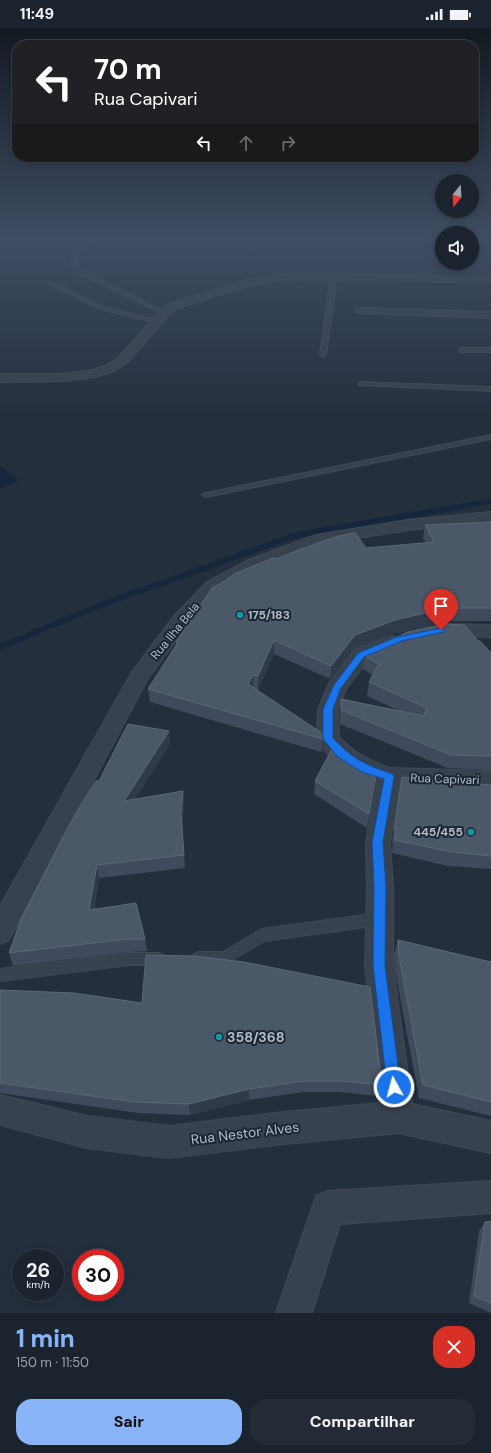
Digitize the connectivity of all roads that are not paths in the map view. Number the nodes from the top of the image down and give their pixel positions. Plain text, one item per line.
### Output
1 (80, 297) edge
2 (132, 297) edge
3 (202, 297) edge
4 (331, 297) edge
5 (361, 311) dead end
6 (163, 312) junction
7 (491, 315) edge
8 (156, 321) junction
9 (461, 350) dead end
10 (491, 350) edge
11 (323, 355) dead end
12 (0, 378) edge
13 (361, 384) dead end
14 (491, 389) edge
15 (491, 437) edge
16 (206, 495) dead end
17 (491, 517) edge
18 (491, 631) edge
19 (427, 633) edge
20 (407, 638) edge
21 (389, 777) junction
22 (491, 780) edge
23 (380, 919) junction
24 (0, 932) edge
25 (188, 958) edge
26 (174, 959) edge
27 (0, 975) edge
28 (0, 1110) edge
29 (398, 1117) junction
30 (491, 1136) edge
31 (491, 1197) edge
32 (294, 1313) edge

1 - 8 lane
2 - 6 lane
3 - 6 street
4 - 11 lane
5 - 7 street
6 - 8 street
8 - 12 street
9 - 10 lane
13 - 14 lane
15 - 16 lane
17 - 24 street, Rua Ilha Bela
18 - 19 street
20 - 21 street, Rua Capivari
21 - 22 street, Rua Capivari
21 - 23 street
23 - 25 lane
23 - 29 street
26 - 27 lane
28 - 29 street, Rua Nestor Alves
29 - 30 street, Rua Nestor Alves
31 - 32 street

